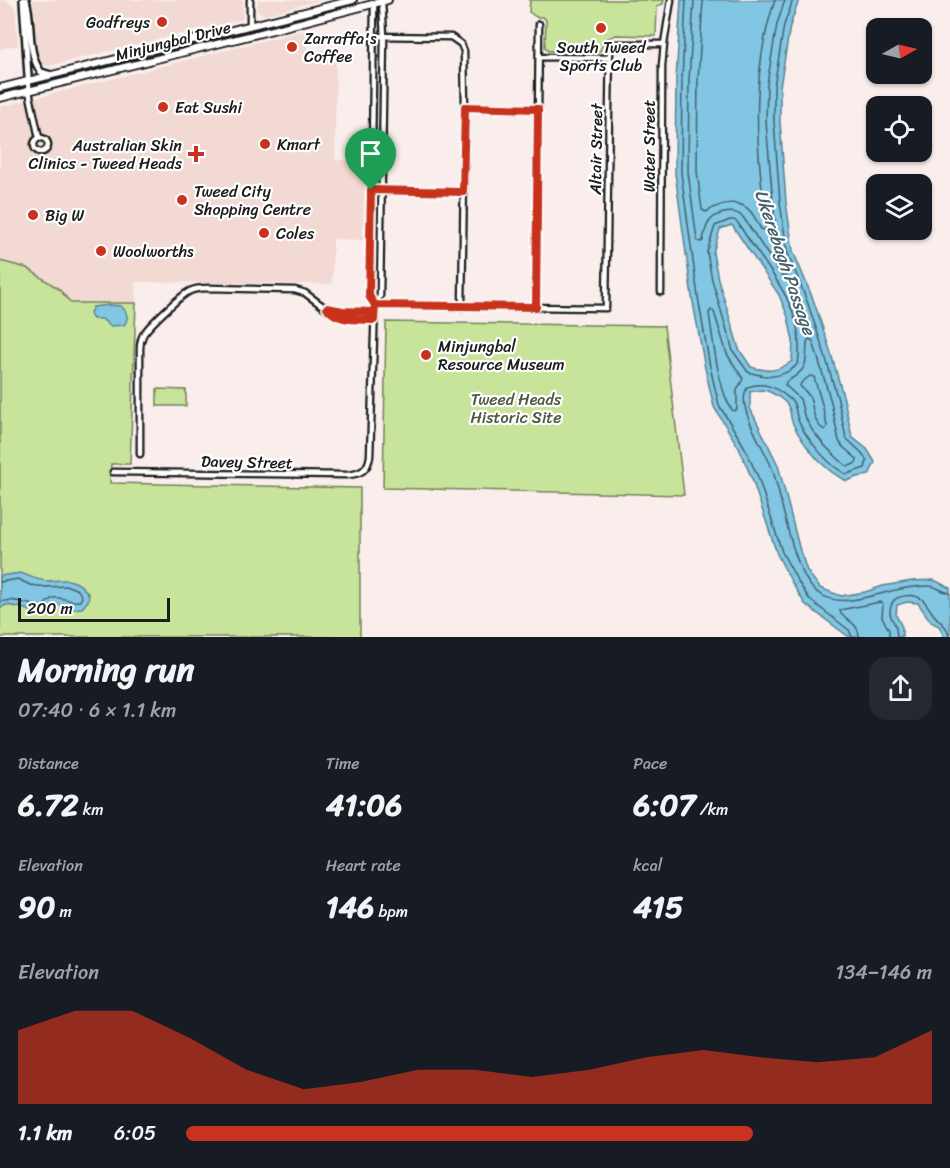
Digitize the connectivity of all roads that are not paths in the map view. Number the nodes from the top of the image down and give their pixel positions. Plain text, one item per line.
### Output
1 (24, 0) edge
2 (250, 0) edge
3 (353, 0) edge
4 (384, 0) edge
5 (671, 0) edge
6 (374, 2) edge
7 (538, 24) dead end
8 (250, 26) junction
9 (249, 36) junction
10 (374, 36) junction
11 (384, 36) junction
12 (664, 44) junction
13 (539, 57) junction
14 (609, 58) junction
15 (51, 75) junction
16 (28, 81) junction
17 (0, 88) edge
18 (28, 91) junction
19 (0, 98) edge
20 (465, 107) junction
21 (538, 109) junction
22 (39, 138) dead end
23 (371, 190) junction
24 (381, 190) junction
25 (463, 192) junction
26 (661, 292) dead end
27 (375, 305) junction
28 (462, 307) junction
29 (536, 307) junction
30 (327, 308) junction
31 (374, 312) junction
32 (374, 320) junction
33 (140, 454) dead end
34 (113, 472) dead end

1 - 15 street
1 - 16 street
2 - 8 street
3 - 8 main road, Minjungbal Drive
4 - 6 main road, Minjungbal Drive
4 - 11 street
5 - 12 street, Water Street
6 - 9 main road, Minjungbal Drive
6 - 10 street
7 - 13 street
8 - 9 main road
8 - 15 main road, Minjungbal Drive
9 - 18 main road, Minjungbal Drive
10 - 11 street
10 - 23 street
11 - 20 street
11 - 24 street
12 - 14 street
12 - 26 street, Water Street
13 - 14 street
13 - 21 street
14 - 29 street, Altair Street
15 - 16 main road, Minjungbal Drive
16 - 17 main road, Minjungbal Drive
16 - 18 street
18 - 19 main road, Minjungbal Drive
18 - 22 street
20 - 21 street
20 - 25 street
21 - 29 street
23 - 24 street
23 - 27 street
24 - 25 street
24 - 27 street
25 - 28 street
27 - 28 street
27 - 31 street
28 - 29 street
30 - 31 street
30 - 32 street
30 - 33 street
31 - 32 street
32 - 34 street, Davey Street

